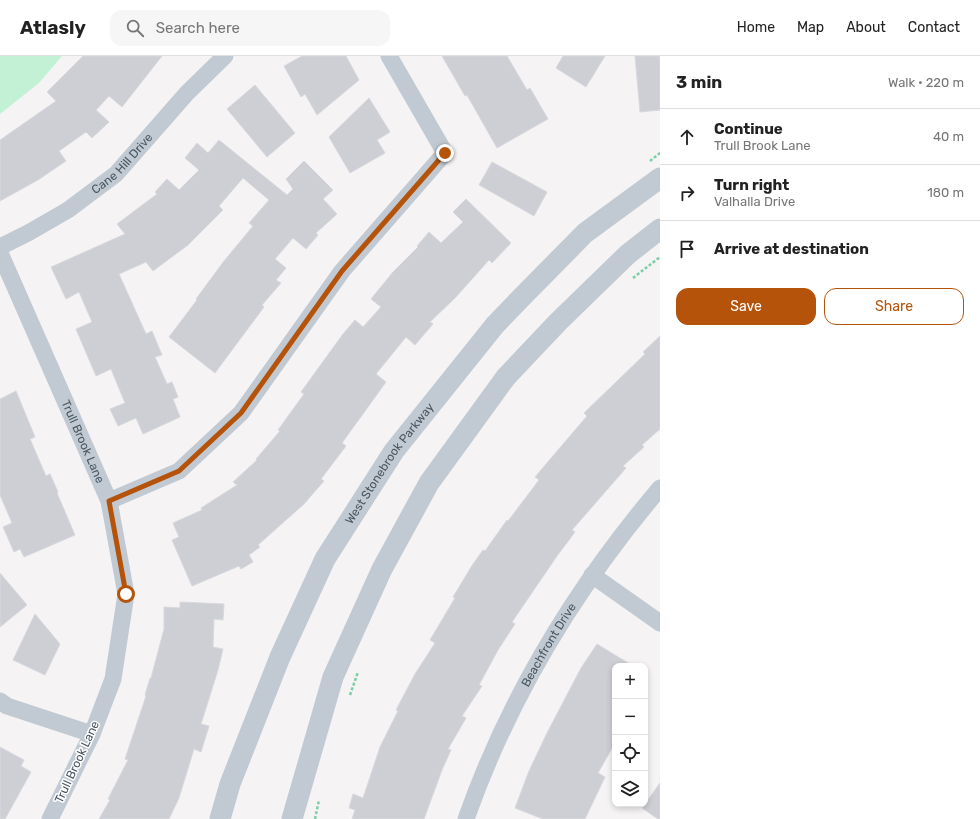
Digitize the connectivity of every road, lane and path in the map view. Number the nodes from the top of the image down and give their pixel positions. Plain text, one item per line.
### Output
1 (225, 56) edge
2 (389, 56) edge
3 (660, 178) edge
4 (660, 229) edge
5 (0, 247) edge
6 (0, 252) edge
7 (660, 257) edge
8 (632, 280) dead end
9 (660, 488) edge
10 (109, 501) junction
11 (592, 575) junction
12 (660, 622) edge
13 (359, 670) dead end
14 (348, 699) dead end
15 (0, 701) edge
16 (92, 734) junction
17 (320, 796) dead end
18 (50, 819) edge
19 (220, 819) edge
20 (292, 819) edge
21 (315, 819) edge
22 (466, 819) edge

1 - 5 street, Cane Hill Drive
2 - 10 street
3 - 19 street, West Stonebrook Parkway
4 - 20 street
6 - 10 street, Trull Brook Lane
7 - 8 path
9 - 11 street, Beachfront Drive
10 - 16 street, Trull Brook Lane
11 - 12 street
11 - 22 street, Beachfront Drive
13 - 14 path
15 - 16 street
16 - 18 street, Trull Brook Lane
17 - 21 path

